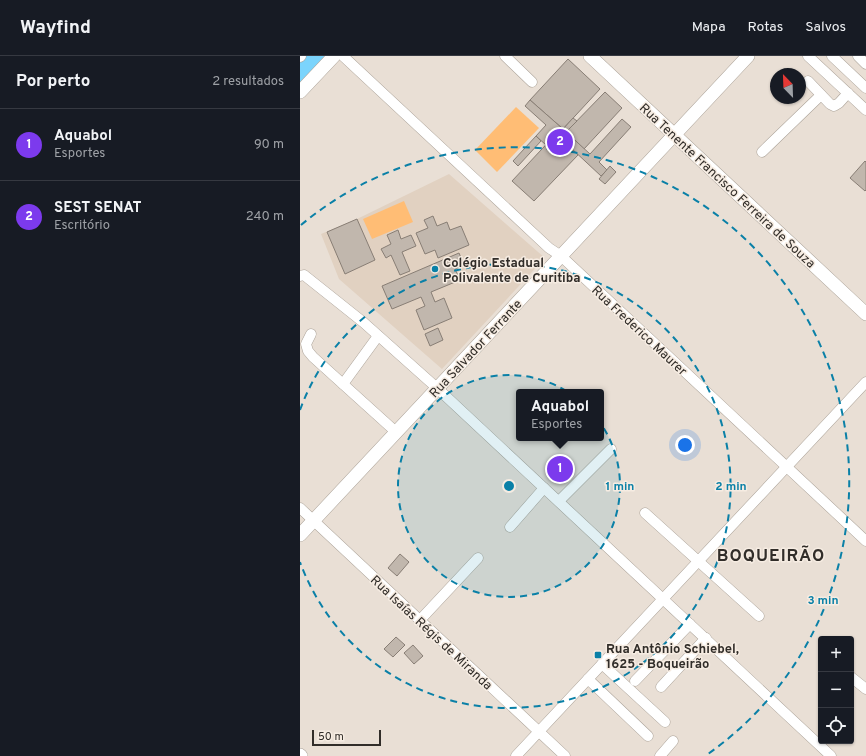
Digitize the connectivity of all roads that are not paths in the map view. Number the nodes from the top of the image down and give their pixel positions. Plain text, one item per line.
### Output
1 (334, 56) edge
2 (343, 56) edge
3 (590, 56) edge
4 (748, 56) edge
5 (808, 56) edge
6 (832, 56) edge
7 (511, 58) edge
8 (808, 81) dead end
9 (532, 82) dead end
10 (866, 88) edge
11 (300, 92) edge
12 (848, 93) junction
13 (821, 95) junction
14 (866, 110) edge
15 (674, 135) junction
16 (762, 152) dead end
17 (561, 256) junction
18 (300, 276) edge
19 (866, 314) edge
20 (311, 334) dead end
21 (378, 336) junction
22 (866, 382) edge
23 (343, 384) junction
24 (437, 388) junction
25 (396, 432) junction
26 (610, 450) dead end
27 (787, 467) junction
28 (544, 488) junction
29 (558, 501) junction
30 (300, 508) edge
31 (645, 513) dead end
32 (313, 521) junction
33 (510, 527) dead end
34 (300, 535) edge
35 (866, 541) edge
36 (478, 558) dead end
37 (698, 562) junction
38 (663, 599) junction
39 (759, 616) dead end
40 (420, 620) junction
41 (690, 624) junction
42 (706, 638) junction
43 (602, 664) junction
44 (588, 679) junction
45 (854, 679) edge
46 (636, 681) dead end
47 (661, 688) dead end
48 (866, 689) edge
49 (665, 722) dead end
50 (539, 732) junction
51 (648, 736) dead end
52 (673, 741) dead end
53 (516, 756) edge
54 (565, 756) edge
55 (660, 756) edge
56 (832, 756) edge

1 - 11 main road
2 - 17 street, Rua Frederico Maurer
3 - 15 main road, Rua Tenente Francisco Ferreira de Souza
4 - 15 main road, Rua Salvador Ferrante
5 - 12 street
6 - 10 street
7 - 9 street
8 - 13 street
12 - 13 street
12 - 14 street
13 - 16 street
15 - 17 main road, Rua Salvador Ferrante
15 - 19 main road, Rua Tenente Francisco Ferreira de Souza
17 - 24 main road, Rua Salvador Ferrante
17 - 27 street, Rua Frederico Maurer
18 - 21 street
20 - 23 street
21 - 23 street
21 - 24 street
22 - 27 street
23 - 25 street
24 - 25 main road, Rua Salvador Ferrante
24 - 28 street
25 - 32 main road, Rua Salvador Ferrante
26 - 29 street
27 - 35 street, Rua Frederico Maurer
27 - 37 street
28 - 29 street
28 - 33 street
29 - 38 street
30 - 32 street, Rua Isaías Régis de Miranda
31 - 37 street
32 - 34 main road, Rua Salvador Ferrante
32 - 40 street, Rua Isaías Régis de Miranda
36 - 40 street
37 - 38 street
37 - 39 street
38 - 41 street
38 - 43 street
40 - 50 street, Rua Isaías Régis de Miranda
41 - 42 street
41 - 46 street
42 - 47 street
42 - 56 street
43 - 44 street
43 - 49 street
44 - 50 street
44 - 51 street
45 - 48 street
50 - 53 street
50 - 54 street, Rua Isaías Régis de Miranda
52 - 55 street

